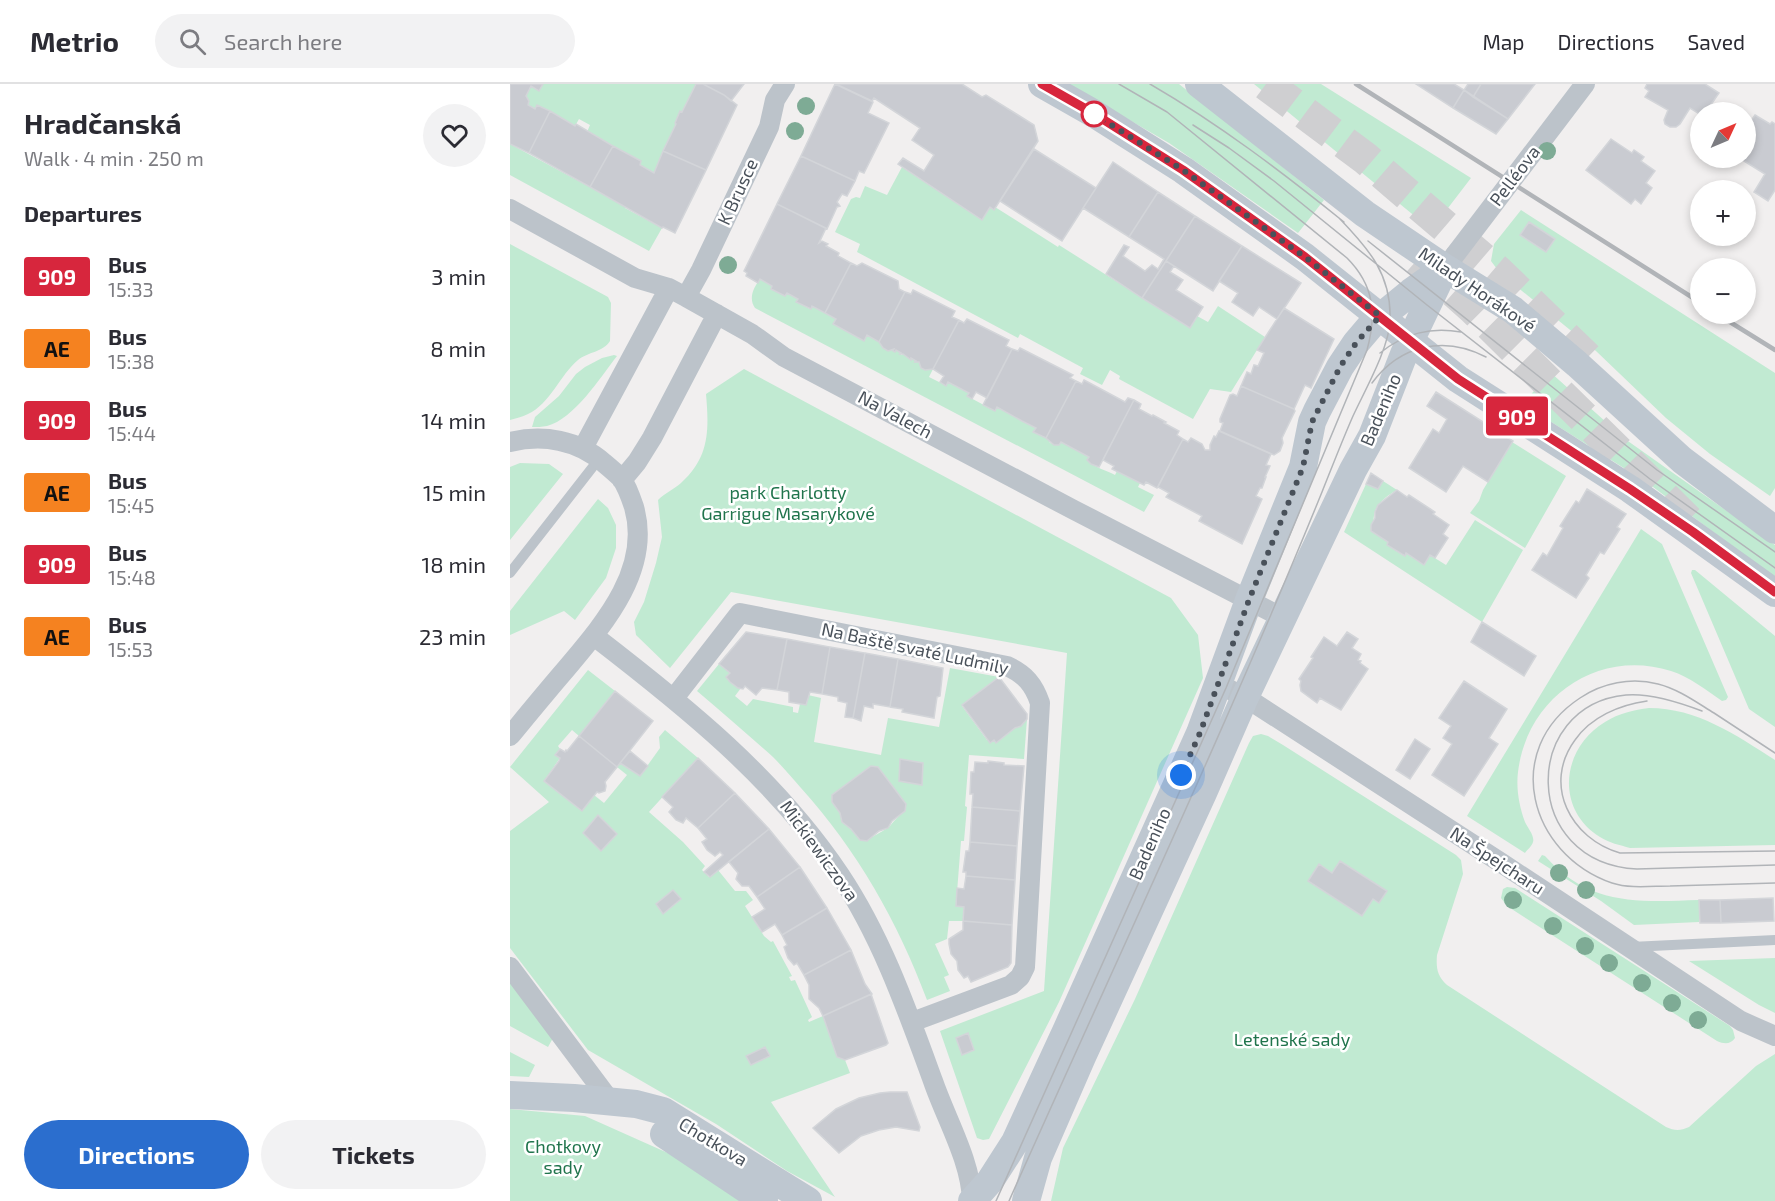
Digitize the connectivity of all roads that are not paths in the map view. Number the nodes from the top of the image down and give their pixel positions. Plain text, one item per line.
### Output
1 (785, 84) edge
2 (1042, 84) edge
3 (1198, 84) edge
4 (1585, 84) edge
5 (510, 209) edge
6 (1445, 268) junction
7 (677, 293) junction
8 (717, 314) junction
9 (1380, 316) junction
10 (1411, 340) junction
11 (510, 442) edge
12 (583, 448) junction
13 (599, 459) junction
14 (622, 480) junction
15 (1775, 530) edge
16 (510, 573) edge
17 (1775, 592) edge
18 (1249, 600) junction
19 (1283, 618) junction
20 (594, 636) junction
21 (1218, 684) junction
22 (674, 698) junction
23 (1245, 698) junction
24 (510, 736) edge
25 (1775, 940) edge
26 (1627, 947) junction
27 (510, 967) edge
28 (912, 1022) junction
29 (1775, 1036) edge
30 (510, 1095) edge
31 (611, 1102) junction
32 (764, 1201) edge
33 (808, 1201) edge
34 (972, 1201) edge
35 (1026, 1201) edge

1 - 7 street, K Brusce
2 - 9 main road
3 - 6 main road, Milady Horákové
4 - 6 street, Pelléova
5 - 7 street, Na Valech
6 - 9 main road, Badeniho
6 - 10 main road, Badeniho
6 - 15 main road, Milady Horákové
7 - 8 street, Na Valech
7 - 12 street, K Brusce
8 - 14 street
8 - 18 street, Na Valech
9 - 10 main road
9 - 18 main road, Badeniho
10 - 17 main road
10 - 19 main road, Badeniho
11 - 12 street
12 - 13 street
13 - 14 street
13 - 16 lane
14 - 20 street
18 - 19 street, Na Valech
18 - 21 main road, Badeniho
19 - 23 main road, Badeniho
20 - 22 street, Mickiewiczova
20 - 24 street
21 - 23 street, Na Špejcharu
21 - 34 main road, Badeniho
22 - 28 street, Mickiewiczova
22 - 28 street, Na Baště svaté Ludmily
23 - 26 street, Na Špejcharu
23 - 35 main road, Badeniho
25 - 26 lane
26 - 29 street, Na Špejcharu
27 - 31 street, Chotkova
28 - 34 street, Mickiewiczova
30 - 31 main road
31 - 32 main road, Chotkova
31 - 33 main road, Chotkova

